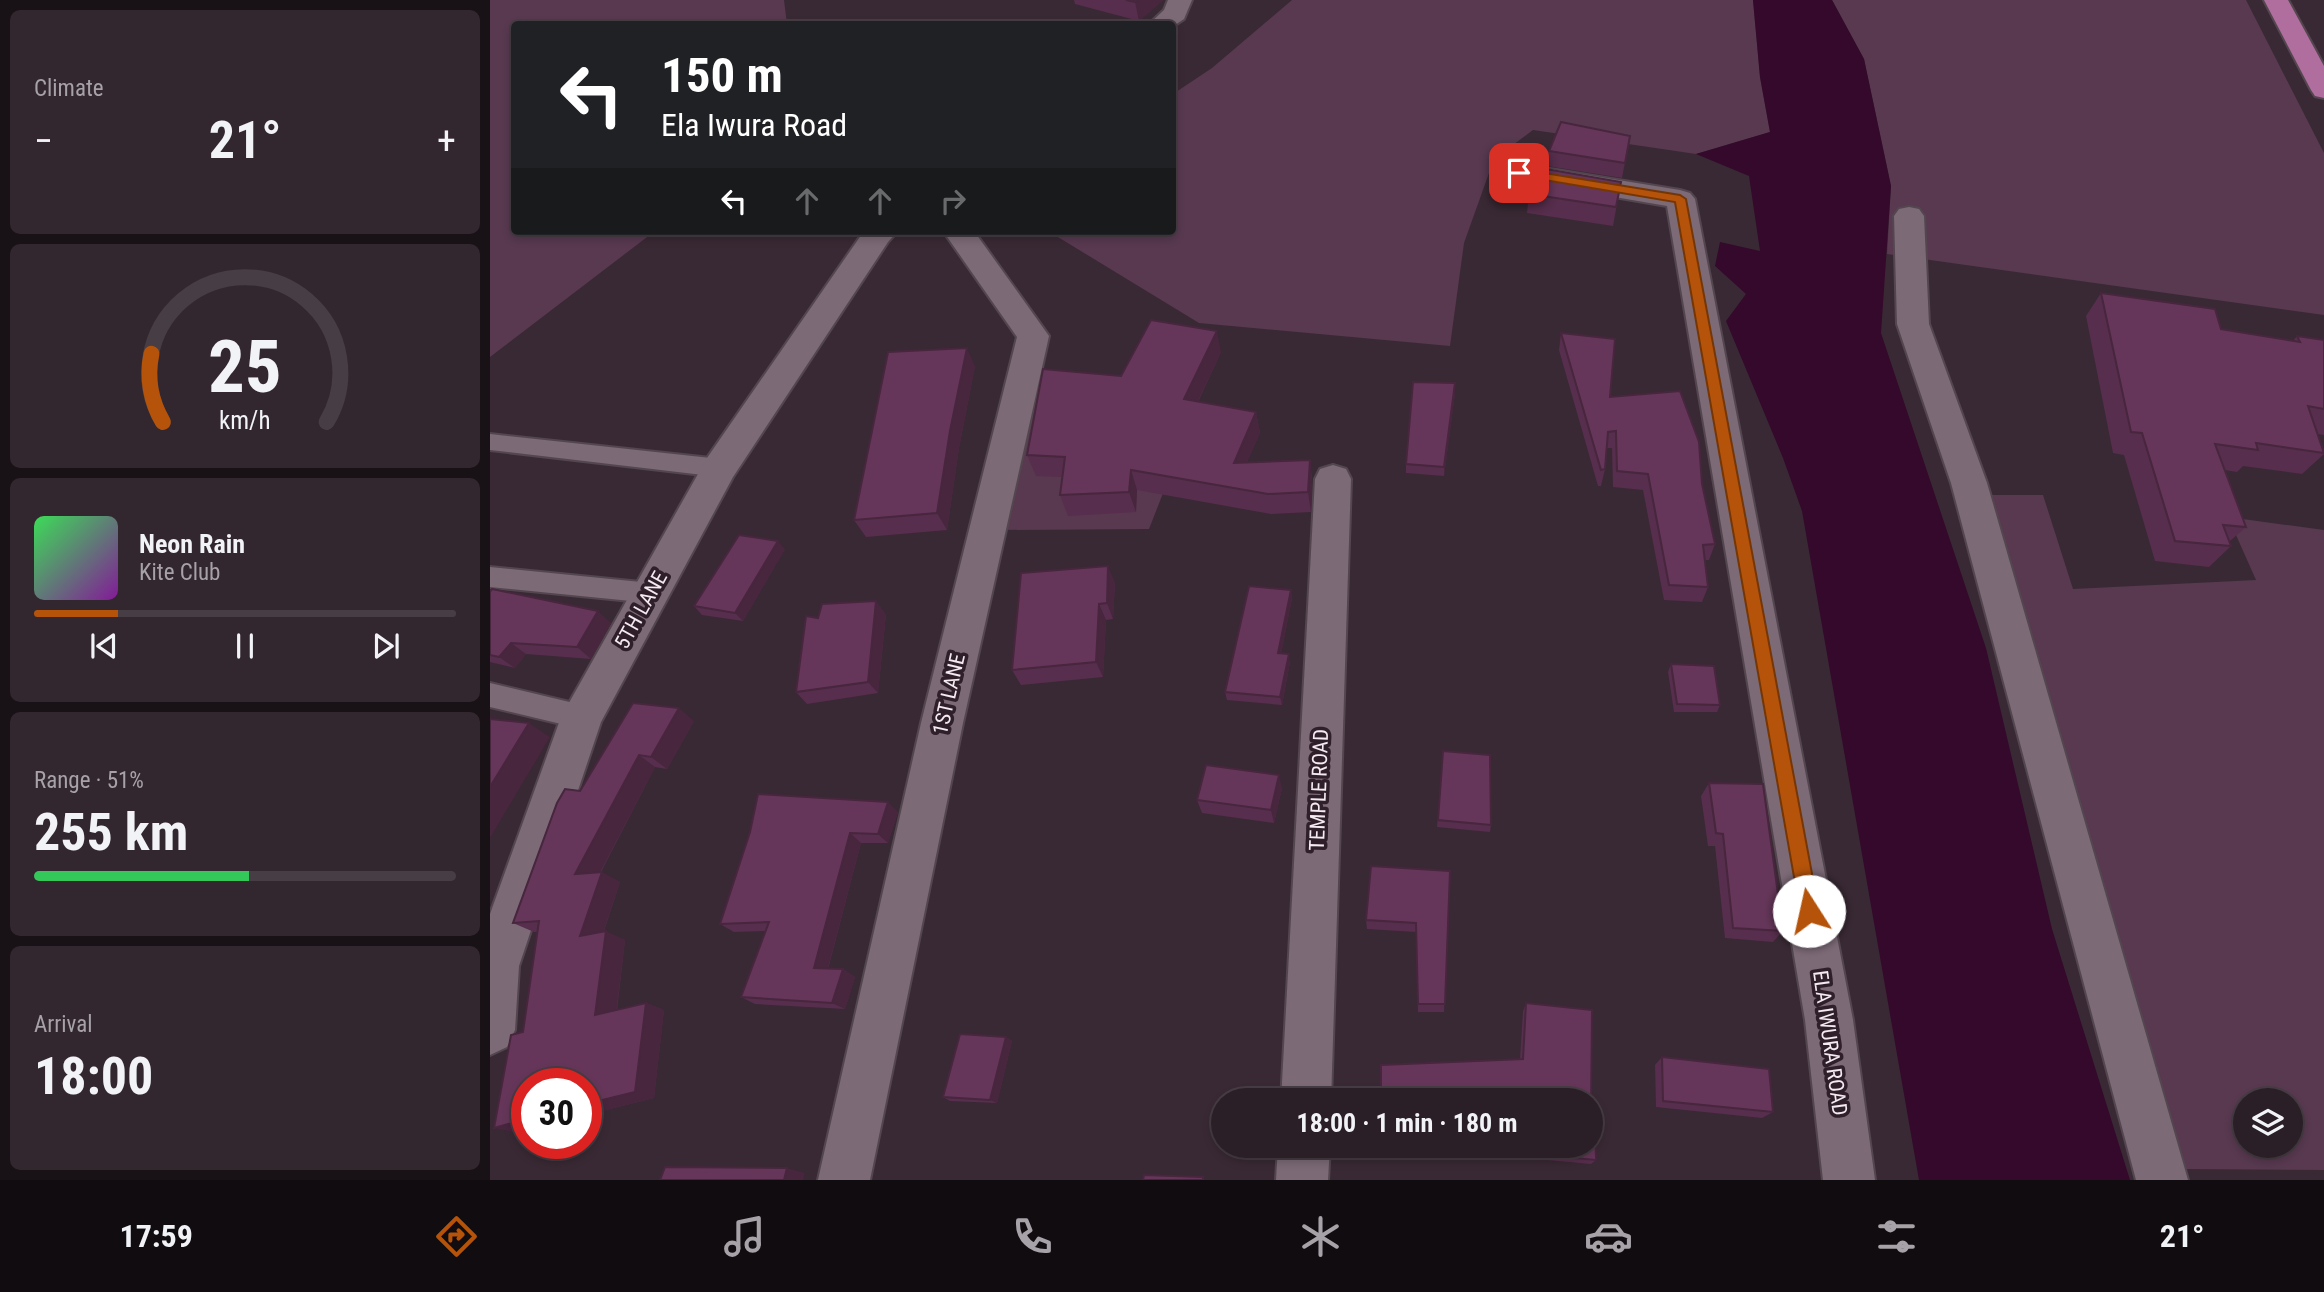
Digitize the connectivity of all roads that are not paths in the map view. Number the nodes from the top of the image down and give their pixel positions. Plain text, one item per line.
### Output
1 (1180, 0) edge
2 (2276, 0) edge
3 (1165, 21) edge
4 (2324, 90) edge
5 (1519, 173) dead end
6 (1909, 216) dead end
7 (877, 235) edge
8 (961, 235) edge
9 (490, 442) edge
10 (720, 468) junction
11 (1333, 479) dead end
12 (490, 577) edge
13 (650, 593) junction
14 (490, 695) edge
15 (582, 717) junction
16 (506, 892) edge
17 (490, 1030) edge
18 (1307, 1088) edge
19 (1303, 1158) edge
20 (844, 1180) edge
21 (1302, 1180) edge
22 (1849, 1180) edge
23 (2162, 1180) edge

1 - 3 street
2 - 4 highway
5 - 22 street, ELA IWURA ROAD
6 - 23 street
7 - 10 street, 5TH LANE
8 - 20 street, 1ST LANE
9 - 10 lane
10 - 13 street, 5TH LANE
11 - 18 street, TEMPLE ROAD
12 - 13 lane
13 - 15 street, 5TH LANE
14 - 15 lane
15 - 16 street, 5TH LANE
16 - 17 street, 5TH LANE
19 - 21 street

